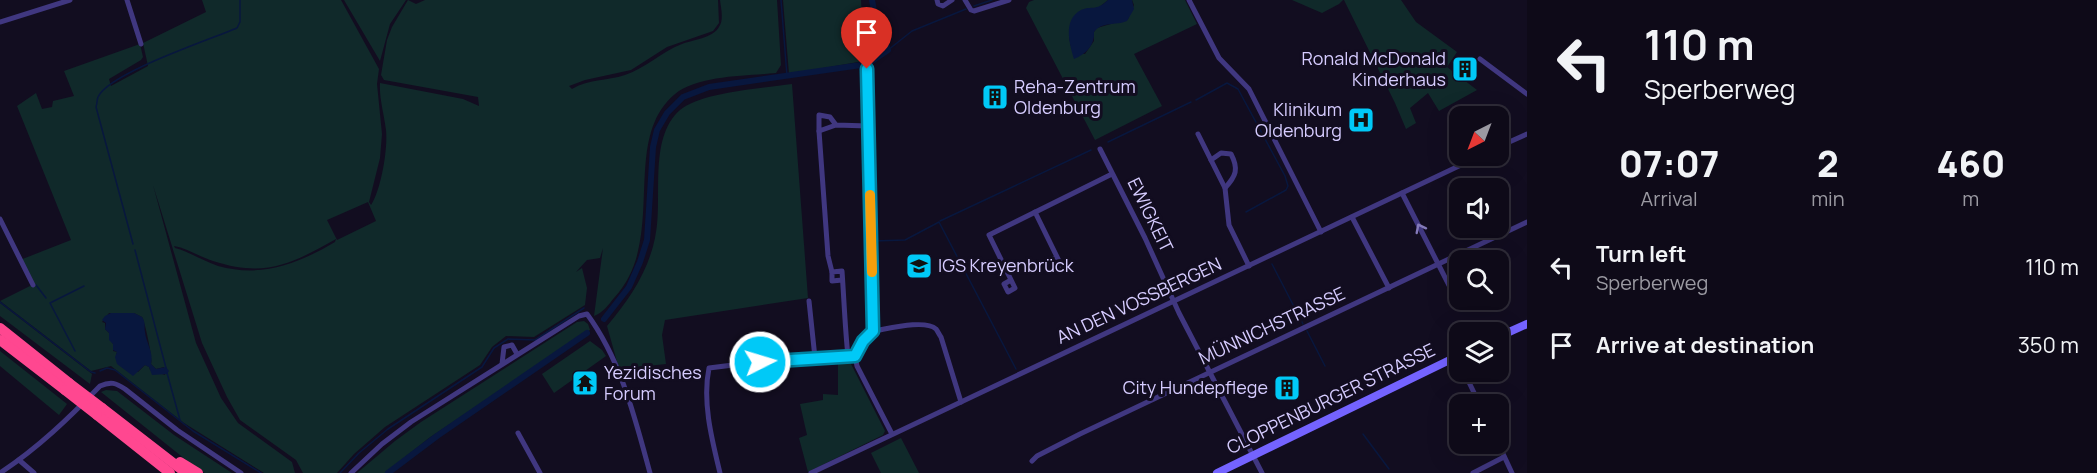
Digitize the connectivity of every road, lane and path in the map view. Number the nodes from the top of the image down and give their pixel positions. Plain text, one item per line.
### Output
1 (70, 0) edge
2 (127, 0) edge
3 (937, 0) edge
4 (952, 0) edge
5 (965, 0) edge
6 (1010, 0) edge
7 (1189, 0) edge
8 (59, 2) edge
9 (0, 22) edge
10 (141, 45) dead end
11 (1480, 60) dead end
12 (867, 69) dead end
13 (1527, 94) edge
14 (836, 125) junction
15 (868, 126) junction
16 (819, 131) junction
17 (1198, 134) dead end
18 (1527, 134) edge
19 (1509, 142) edge
20 (1100, 149) dead end
21 (1211, 159) junction
22 (1459, 166) edge
23 (1112, 174) junction
24 (1225, 188) junction
25 (1402, 193) junction
26 (1035, 212) junction
27 (1352, 217) junction
28 (0, 219) edge
29 (1527, 222) edge
30 (1321, 232) junction
31 (1058, 257) dead end
32 (1438, 264) junction
33 (1249, 266) junction
34 (832, 272) junction
35 (842, 280) junction
36 (1011, 280) dead end
37 (33, 285) dead end
38 (1449, 285) edge
39 (1389, 288) junction
40 (808, 301) dead end
41 (1174, 302) junction
42 (1527, 324) edge
43 (0, 328) edge
44 (873, 331) junction
45 (1509, 332) edge
46 (0, 340) edge
47 (517, 354) junction
48 (851, 356) junction
49 (815, 358) junction
50 (1449, 363) edge
51 (502, 364) junction
52 (1210, 372) junction
53 (67, 386) junction
54 (961, 402) junction
55 (100, 412) junction
56 (125, 426) junction
57 (518, 433) dead end
58 (892, 434) junction
59 (1503, 454) edge
60 (1253, 455) junction
61 (1504, 457) junction
62 (19, 460) junction
63 (1032, 461) dead end
64 (166, 471) edge
65 (0, 473) edge
66 (34, 473) edge
67 (186, 473) edge
68 (198, 473) edge
69 (241, 473) edge
70 (351, 473) edge
71 (540, 473) edge
72 (650, 473) edge
73 (720, 473) edge
74 (811, 473) edge
75 (1217, 473) edge
76 (1262, 473) edge
77 (1473, 473) edge
78 (1512, 473) edge

1 - 8 street
2 - 10 street
3 - 4 street
5 - 6 street
7 - 30 street
8 - 9 street
11 - 13 street
12 - 15 street
14 - 15 street
14 - 16 street
14 - 16 street
15 - 44 street
16 - 34 street
17 - 21 street
18 - 19 street
20 - 23 street, EWIGKEIT
21 - 24 street
21 - 24 street
22 - 25 street, AN DEN VOSSBERGEN
23 - 26 street
23 - 41 street, EWIGKEIT
24 - 33 street
25 - 27 street, AN DEN VOSSBERGEN
32 -> 25 street
26 - 31 street
26 - 36 street
27 - 30 street, AN DEN VOSSBERGEN
27 - 39 street
28 - 37 street
29 - 32 street, MÜNNICHSTRASSE
30 - 33 street, AN DEN VOSSBERGEN
32 - 38 street
32 - 39 street, MÜNNICHSTRASSE
33 - 41 street, AN DEN VOSSBERGEN
34 - 35 street
34 - 35 street
35 - 48 street
39 - 52 street, MÜNNICHSTRASSE
40 - 49 street
41 - 52 street, EWIGKEIT
41 - 54 street, AN DEN VOSSBERGEN
42 - 45 main road
43 - 53 highway
44 - 48 street
44 - 54 street
46 - 53 highway
47 - 51 street
47 - 51 street
47 - 72 street
48 - 49 street
48 - 58 street
49 - 73 street
50 - 60 main road, CLOPPENBURGER STRASSE
51 - 70 street
52 - 60 street, EWIGKEIT
52 - 63 street, MÜNNICHSTRASSE
53 - 55 highway, bridge
54 - 58 street, AN DEN VOSSBERGEN
55 - 56 highway
55 - 64 highway
56 - 67 highway
56 - 68 highway
57 - 71 street
58 - 74 street, AN DEN VOSSBERGEN
59 - 61 street
60 - 75 main road, CLOPPENBURGER STRASSE
60 - 76 street, EWIGKEIT
61 - 77 street
61 - 78 street
62 - 65 street
62 - 66 street
62 - 69 street

